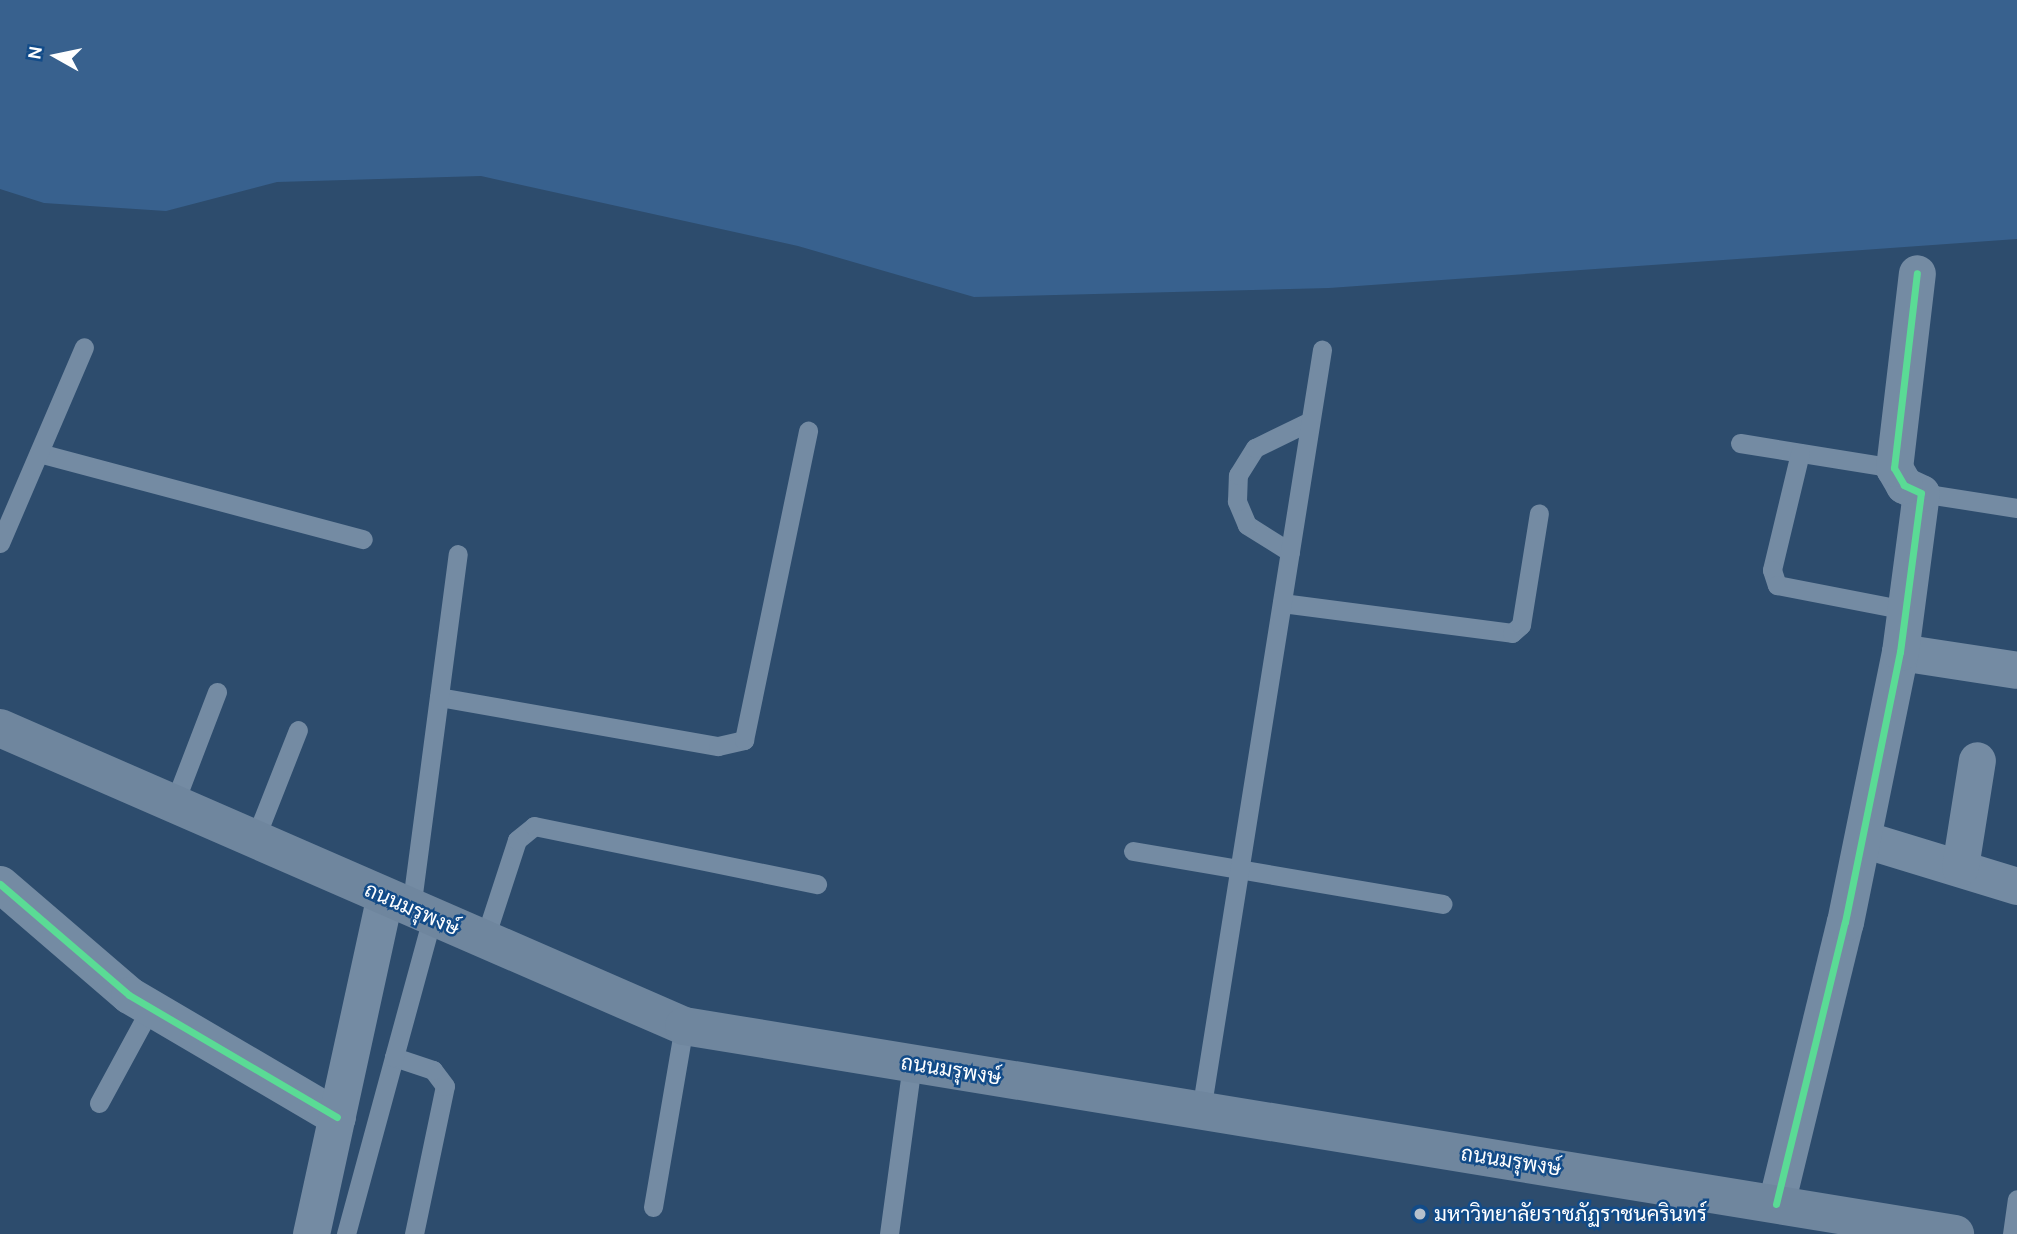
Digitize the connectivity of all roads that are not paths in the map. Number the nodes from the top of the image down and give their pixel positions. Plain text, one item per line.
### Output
1 (1917, 273) dead end
2 (84, 347) dead end
3 (1322, 349) dead end
4 (1310, 421) junction
5 (808, 431) dead end
6 (1741, 443) dead end
7 (39, 453) junction
8 (1800, 453) junction
9 (1894, 468) junction
10 (1921, 493) junction
11 (2017, 508) edge
12 (1539, 513) dead end
13 (363, 539) dead end
14 (0, 543) edge
15 (1290, 552) junction
16 (458, 554) dead end
17 (1282, 603) junction
18 (1906, 610) junction
19 (1900, 652) junction
20 (2017, 670) edge
21 (217, 692) dead end
22 (439, 697) junction
23 (0, 728) edge
24 (298, 730) dead end
25 (1977, 760) dead end
26 (174, 804) junction
27 (255, 839) junction
28 (1863, 839) junction
29 (1133, 851) dead end
30 (1960, 867) junction
31 (1239, 869) junction
32 (0, 884) edge
33 (817, 884) dead end
34 (2017, 886) edge
35 (1443, 904) dead end
36 (409, 908) junction
37 (484, 941) junction
38 (150, 1009) junction
39 (684, 1026) junction
40 (394, 1057) junction
41 (912, 1064) junction
42 (99, 1104) dead end
43 (1201, 1111) junction
44 (337, 1116) junction
45 (2017, 1199) edge
46 (1776, 1204) junction
47 (653, 1207) dead end
48 (327, 1231) edge
49 (414, 1234) edge
50 (888, 1234) edge
51 (1955, 1234) edge
52 (2012, 1234) edge

1 - 9 street
2 - 7 lane
3 - 4 lane
4 - 15 lane
4 - 15 lane
5 - 22 lane
6 - 8 lane
7 - 13 lane
7 - 14 lane
8 - 9 lane
8 - 18 lane
9 - 10 street
10 - 11 lane
10 - 18 street
12 - 17 lane
15 - 17 lane
16 - 22 lane
17 - 31 lane
18 - 19 street
19 - 20 street
19 - 28 street
21 - 26 lane
22 - 36 lane
23 - 26 main road, ถนนมรุพงษ์
24 - 27 lane
25 - 30 street
26 - 27 main road, ถนนมรุพงษ์
27 - 36 main road, ถนนมรุพงษ์
28 - 30 street
28 - 46 street
29 - 31 lane
30 - 34 street
31 - 35 lane
31 - 43 lane
32 - 38 street
33 - 37 lane
36 - 37 main road, ถนนมรุพงษ์
36 - 40 lane
36 - 44 street
37 - 39 main road, ถนนมรุพงษ์
38 - 42 lane
38 - 44 street
39 - 41 main road, ถนนมรุพงษ์
39 - 47 lane
40 - 48 lane
40 - 49 lane
41 - 43 main road, ถนนมรุพงษ์
41 - 50 lane
43 - 46 main road, ถนนมรุพงษ์
44 - 48 street
45 - 52 lane
46 - 51 main road, ถนนมรุพงษ์

